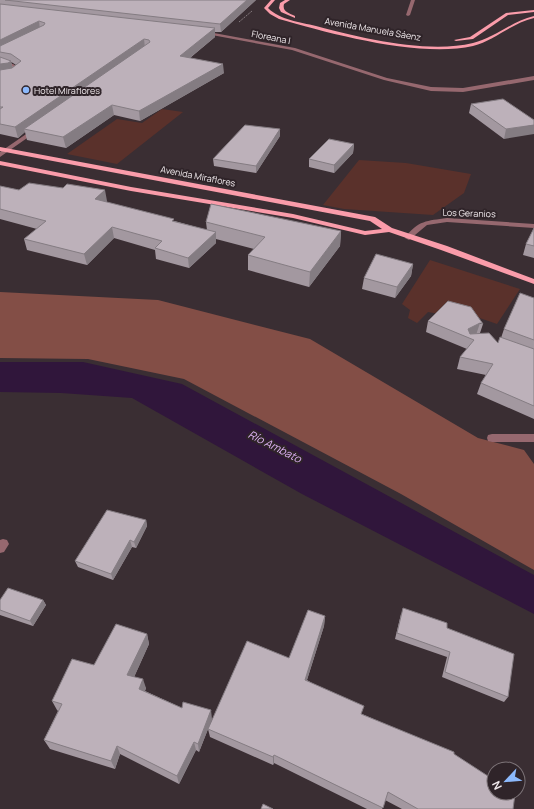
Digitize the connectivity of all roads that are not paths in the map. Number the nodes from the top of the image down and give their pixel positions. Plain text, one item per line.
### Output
1 (272, 0) edge
2 (288, 0) edge
3 (413, 0) edge
4 (534, 11) edge
5 (408, 15) dead end
6 (534, 17) edge
7 (315, 22) dead end
8 (195, 31) edge
9 (449, 40) dead end
10 (0, 63) edge
11 (0, 77) edge
12 (534, 78) edge
13 (44, 123) edge
14 (2, 152) edge
15 (0, 163) edge
16 (146, 177) junction
17 (131, 189) junction
18 (534, 226) edge
19 (389, 230) junction
20 (410, 238) junction
21 (534, 282) edge
22 (492, 438) dead end
23 (534, 438) edge

1 - 6 main road, Avenida Manuela Sáenz
2 - 7 main road, Avenida Manuela Sáenz
3 - 5 street
4 - 9 main road
8 - 12 street, Floreana I
10 - 11 street
13 - 14 street
14 - 16 main road, Avenida Miraflores
15 - 17 main road, Avenida Miraflores
16 - 17 main road
16 - 19 main road, Avenida Miraflores
17 - 19 main road, Avenida Miraflores
18 - 20 street, Los Geranios
19 - 20 main road, Avenida Miraflores
20 - 21 main road, Avenida Miraflores
22 - 23 street

